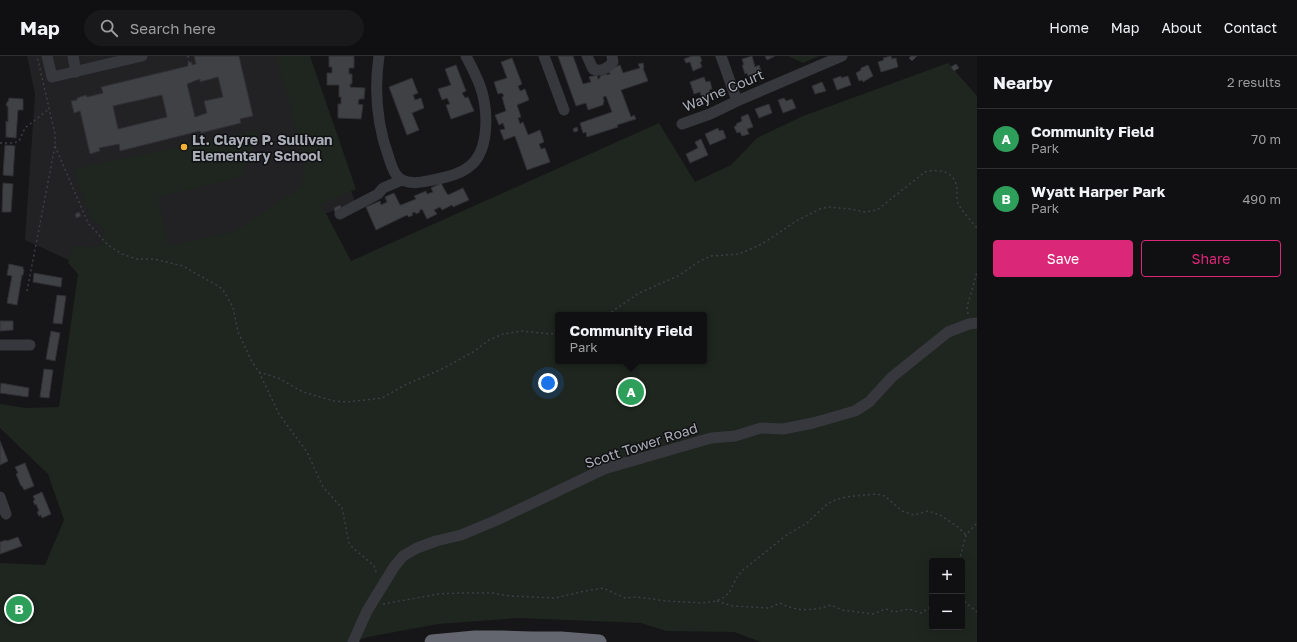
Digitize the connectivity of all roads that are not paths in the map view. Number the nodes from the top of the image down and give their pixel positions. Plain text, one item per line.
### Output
1 (47, 56) edge
2 (73, 56) edge
3 (142, 56) edge
4 (379, 56) edge
5 (466, 56) edge
6 (544, 56) edge
7 (586, 56) edge
8 (612, 56) edge
9 (720, 56) edge
10 (842, 56) edge
11 (76, 72) junction
12 (737, 101) junction
13 (564, 110) dead end
14 (682, 124) dead end
15 (402, 180) junction
16 (340, 214) dead end
17 (973, 323) edge
18 (30, 345) dead end
19 (0, 346) edge
20 (0, 497) edge
21 (6, 514) dead end
22 (353, 642) edge
23 (432, 642) edge
24 (599, 642) edge

1 - 11 street
2 - 11 street
3 - 11 street
4 - 15 street
5 - 15 street
6 - 13 street
7 - 8 street
9 - 12 street
10 - 12 street, Wayne Court
12 - 14 street, Wayne Court
15 - 16 street
17 - 22 street, Scott Tower Road
18 - 19 street
20 - 21 street
23 - 24 highway

